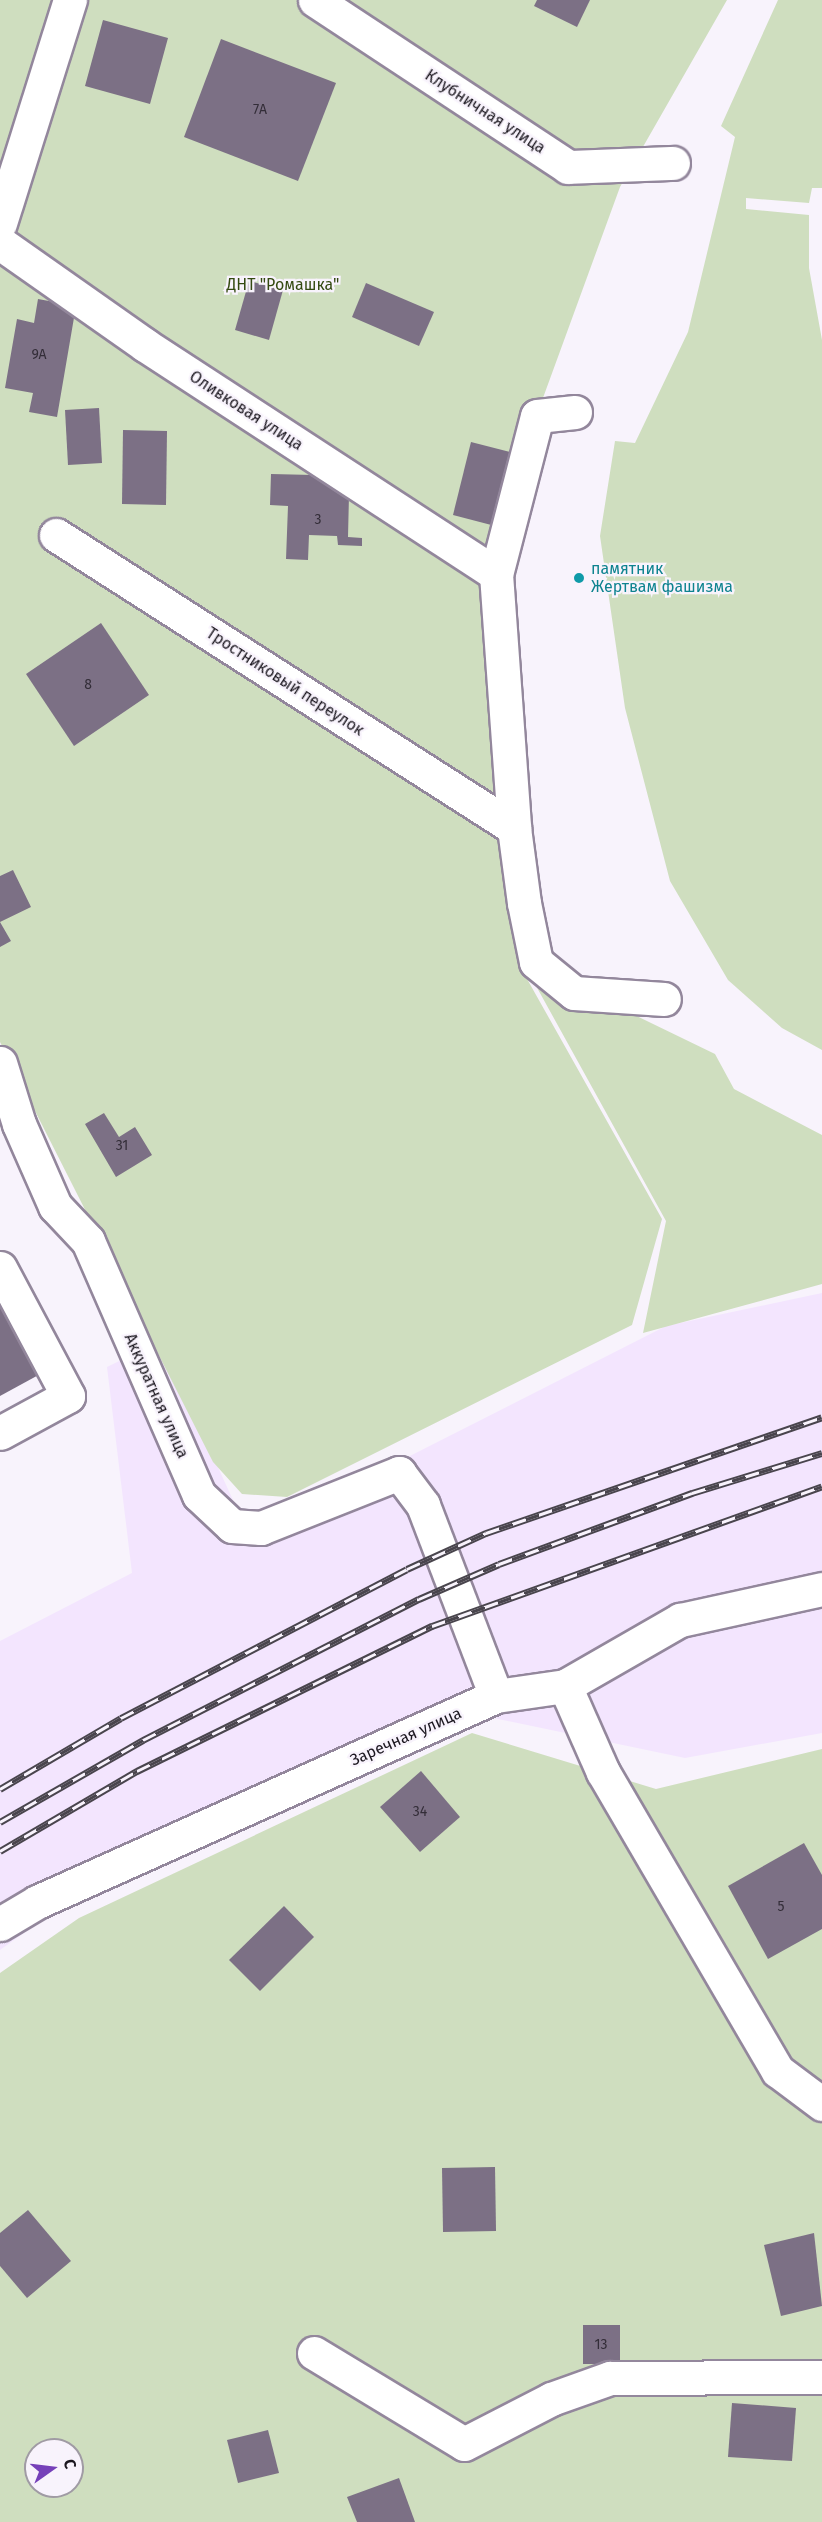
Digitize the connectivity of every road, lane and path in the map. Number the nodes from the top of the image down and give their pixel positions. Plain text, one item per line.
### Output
1 (70, 0) edge
2 (315, 0) edge
3 (673, 163) dead end
4 (0, 222) edge
5 (0, 243) edge
6 (575, 412) dead end
7 (56, 535) dead end
8 (496, 574) junction
9 (514, 828) junction
10 (664, 999) dead end
11 (0, 1063) edge
12 (0, 1268) edge
13 (0, 1434) edge
14 (822, 1589) edge
15 (565, 1686) junction
16 (496, 1696) junction
17 (0, 1924) edge
18 (822, 2104) edge
19 (314, 2353) dead end
20 (822, 2377) edge

1 - 4 street
2 - 3 street, Клубничная улица
5 - 8 street, Оливковая улица
6 - 8 street
7 - 9 street, Тростниковый переулок
8 - 9 street
9 - 10 street
11 - 16 street, Аккуратная улица
12 - 13 street
14 - 15 street, Заречная улица
15 - 16 street, Заречная улица
15 - 18 street
16 - 17 street, Заречная улица
19 - 20 street

